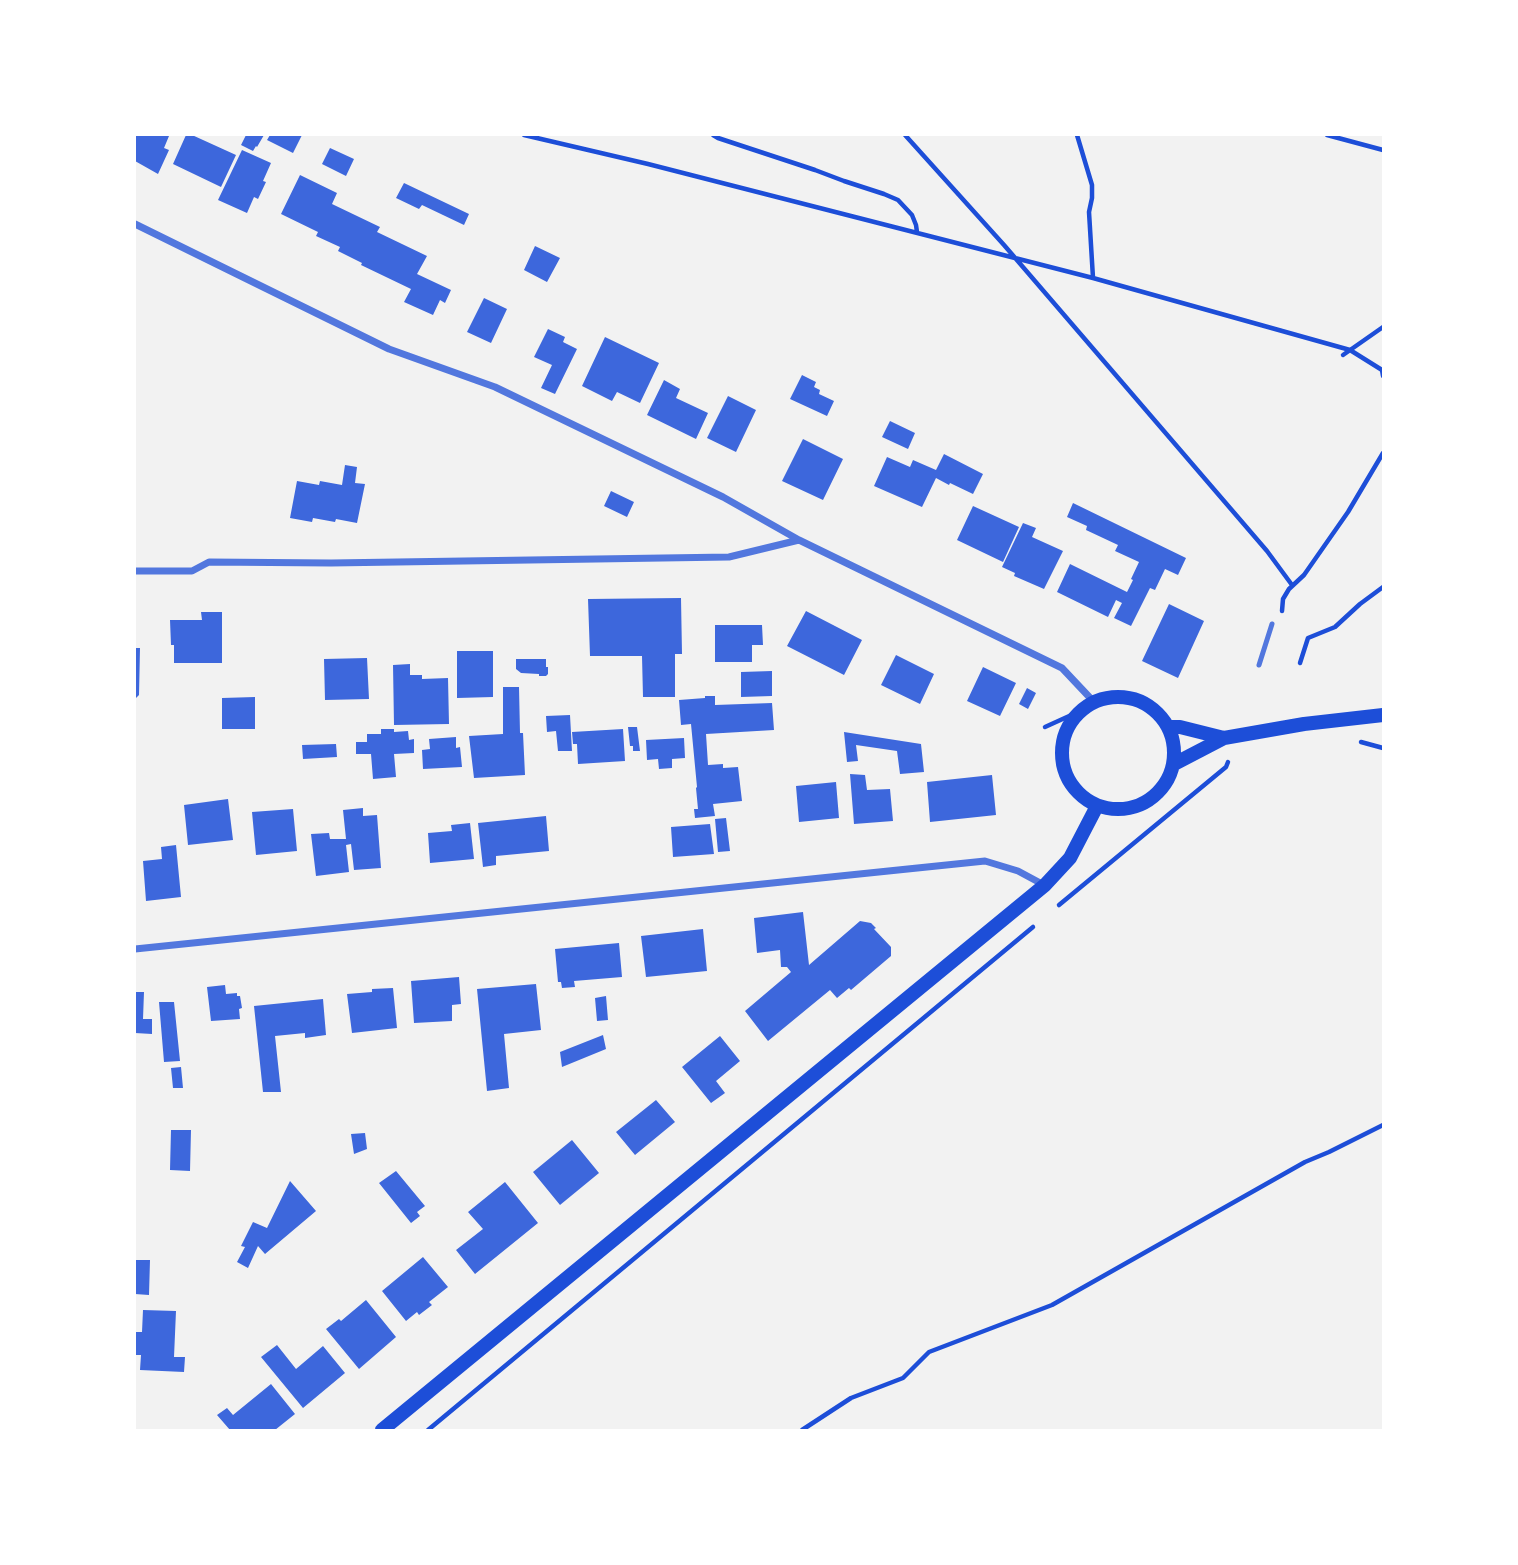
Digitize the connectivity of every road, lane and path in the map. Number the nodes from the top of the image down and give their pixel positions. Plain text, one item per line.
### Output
1 (524, 135) edge
2 (713, 135) edge
3 (905, 135) edge
4 (1077, 135) edge
5 (1327, 135) edge
6 (1383, 150) edge
7 (135, 224) edge
8 (917, 232) junction
9 (1016, 260) junction
10 (1093, 278) junction
11 (1383, 327) edge
12 (1350, 350) junction
13 (1343, 355) dead end
14 (1383, 376) edge
15 (1383, 453) edge
16 (799, 540) junction
17 (135, 570) edge
18 (1292, 585) junction
19 (1383, 587) edge
20 (1272, 624) joint
21 (1300, 663) dead end
22 (1259, 666) dead end
23 (1094, 702) junction
24 (1079, 712) junction
25 (1383, 715) edge
26 (1045, 727) dead end
27 (1169, 727) junction
28 (1224, 738) junction
29 (1231, 756) dead end
30 (1176, 763) junction
31 (1097, 806) junction
32 (1045, 885) junction
33 (1058, 906) dead end
34 (1037, 924) dead end
35 (135, 949) edge
36 (1383, 1125) edge
37 (382, 1430) edge
38 (428, 1430) edge
39 (802, 1430) edge

1 - 8 path
2 - 8 path
3 - 9 path
4 - 10 path
5 - 6 path
7 - 16 street
8 - 9 path
9 - 10 path
9 - 18 path
10 - 12 path
11 - 12 path
12 - 13 path
12 - 14 path
15 - 18 path
16 - 17 street
16 - 23 street
18 - 20 path
19 - 21 path
20 - 22 lane
23 - 24 main road
23 - 27 main road
24 - 26 path
24 - 31 main road
25 - 28 main road
27 - 28 main road
27 - 30 main road
28 - 30 main road
29 - 33 path
30 - 31 main road
31 - 32 main road
32 - 35 street
32 - 37 main road
34 - 38 path
36 - 39 path

